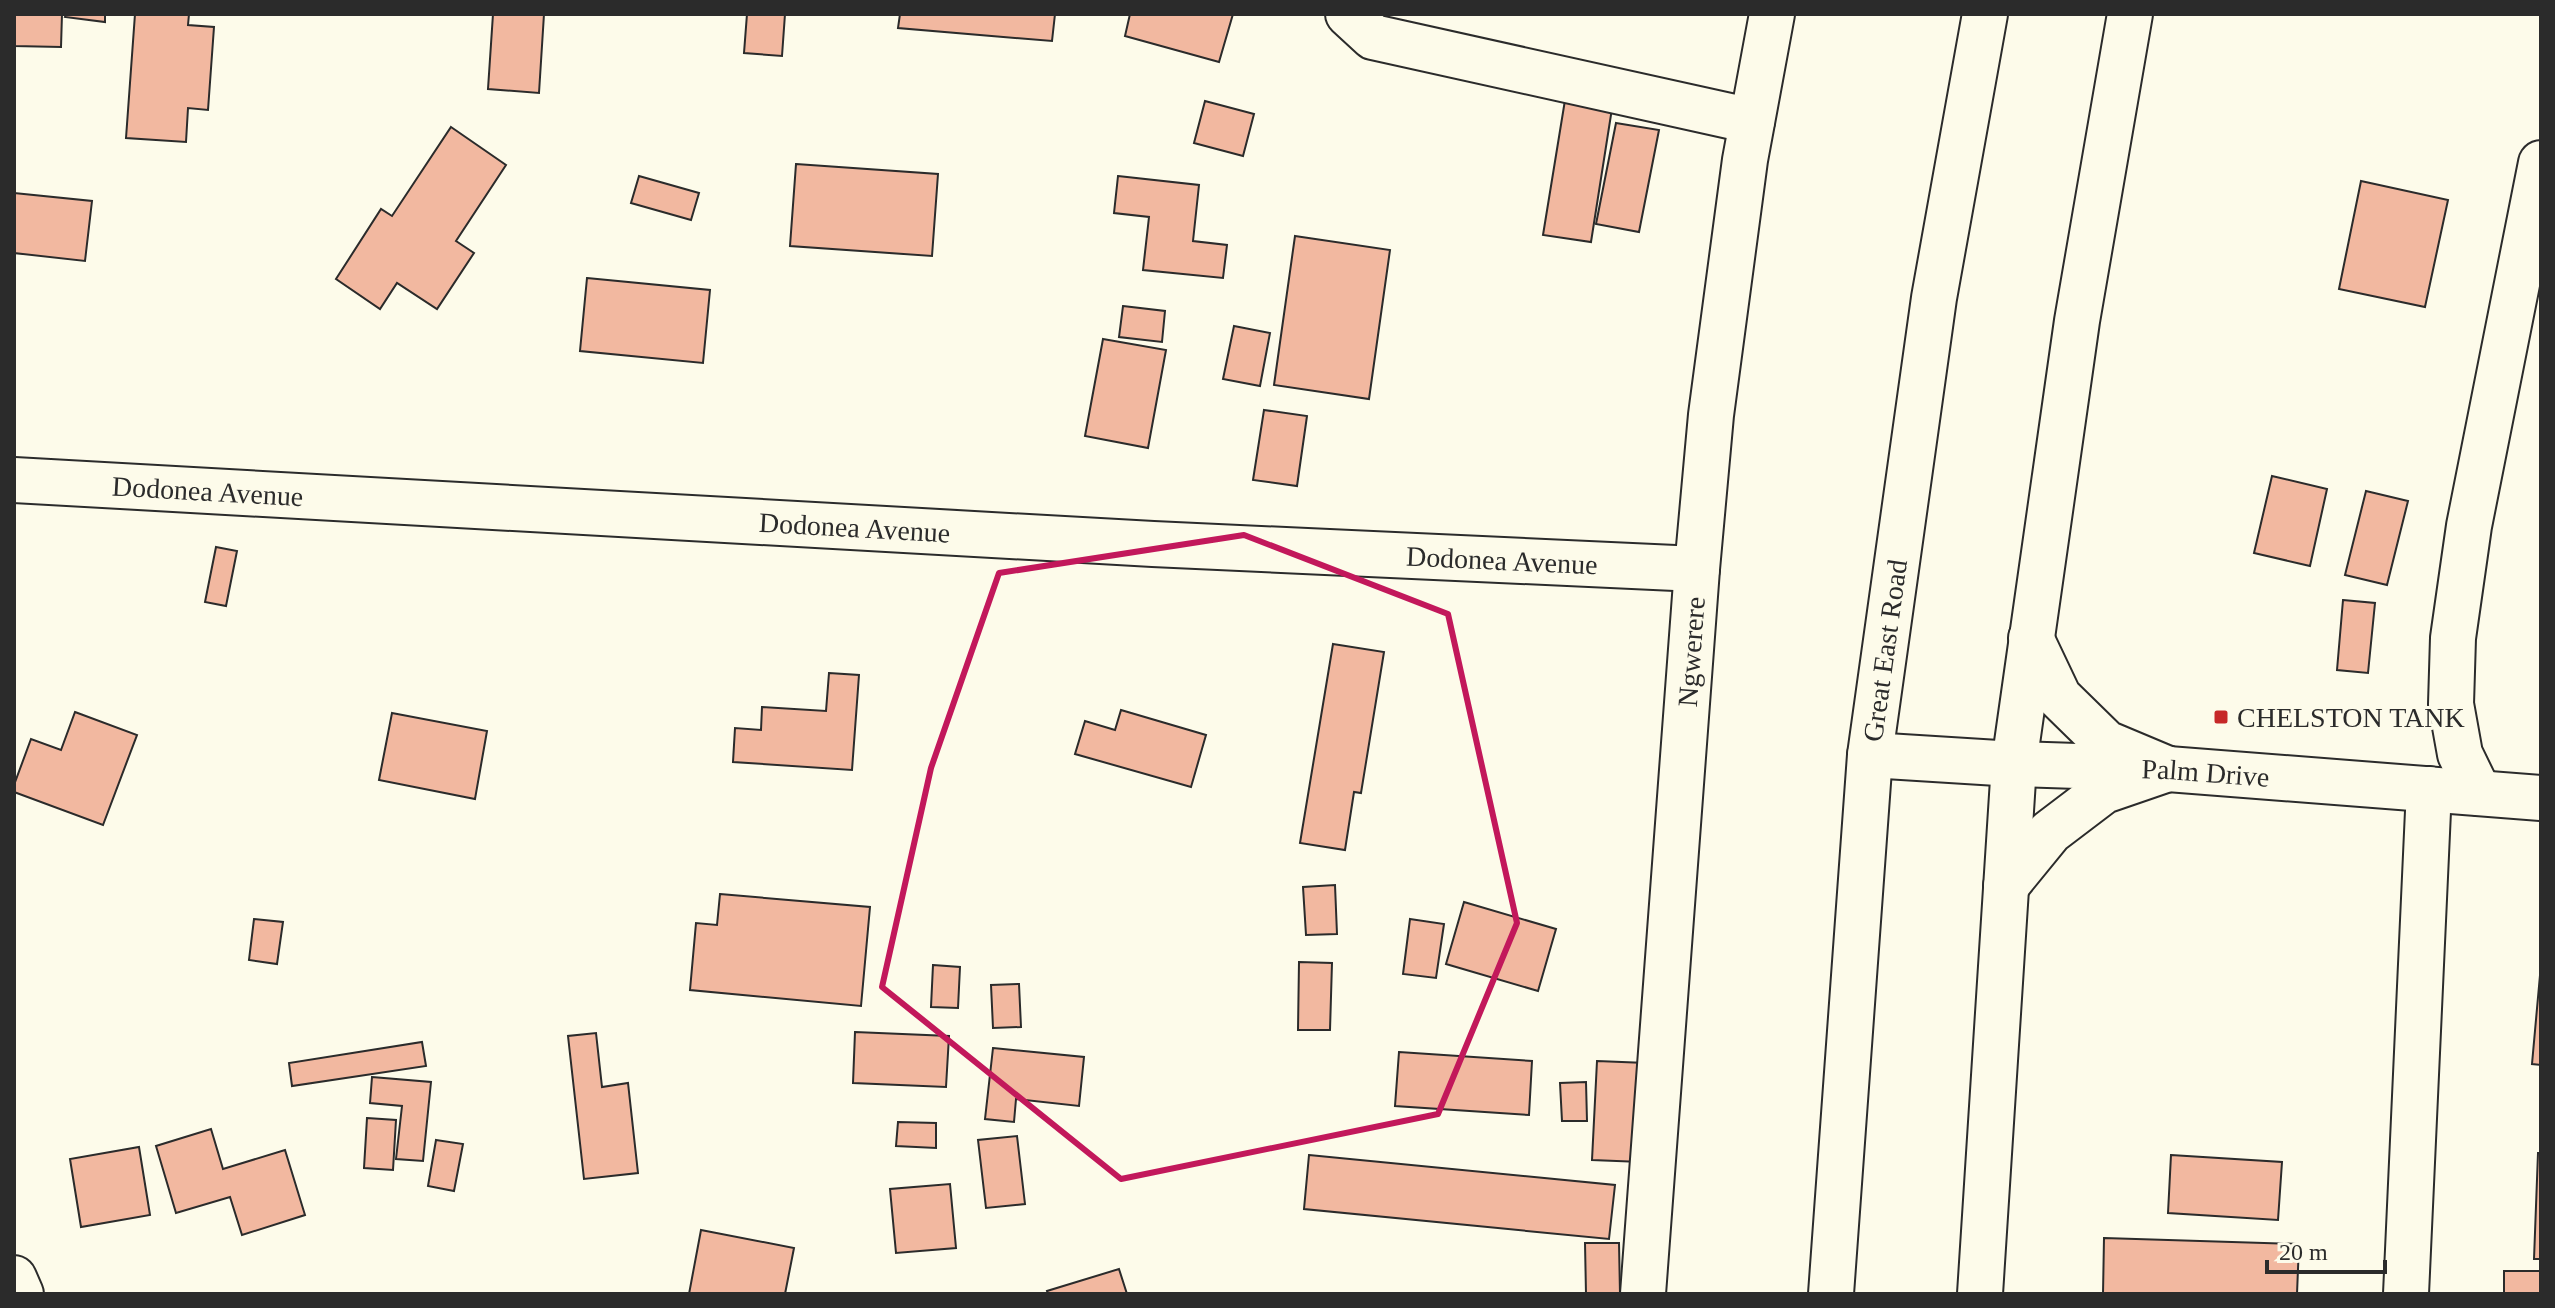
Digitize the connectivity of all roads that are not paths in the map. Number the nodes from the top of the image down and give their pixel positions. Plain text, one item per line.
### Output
1 (1348, 14) edge
2 (1772, 14) edge
3 (1985, 14) edge
4 (2130, 14) edge
5 (1752, 121) junction
6 (2541, 163) edge
7 (14, 480) edge
8 (1697, 569) junction
9 (2031, 638) junction
10 (1870, 755) junction
11 (2014, 764) junction
12 (2168, 769) junction
13 (2429, 789) junction
14 (2479, 793) junction
15 (2541, 798) edge
16 (2006, 886) junction
17 (14, 1278) edge
18 (21, 1294) edge
19 (1643, 1294) edge
20 (1831, 1294) edge
21 (1980, 1294) edge
22 (2406, 1294) edge

1 - 5 street
2 - 5 street, Ngwerere
3 - 10 street, Great East Road
4 - 9 street
5 - 8 street, Ngwerere
6 - 14 street
7 - 8 street, Dodonea Avenue
8 - 19 street, Ngwerere
9 - 11 street
9 - 12 street
10 - 11 street, Palm Drive
10 - 20 street, Great East Road
11 - 12 street, Palm Drive
11 - 16 street
12 - 13 street, Palm Drive
12 - 16 street
13 - 14 street, Palm Drive
13 - 22 street
14 - 15 street, Palm Drive
16 - 21 street
17 - 18 street

